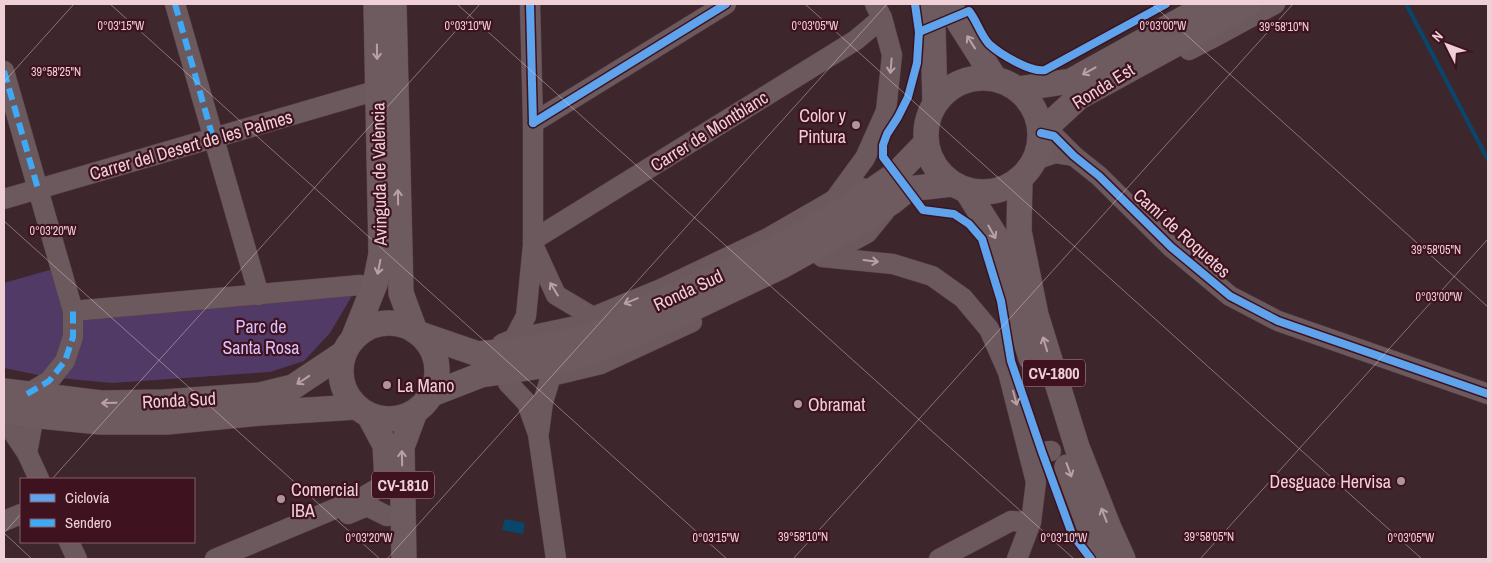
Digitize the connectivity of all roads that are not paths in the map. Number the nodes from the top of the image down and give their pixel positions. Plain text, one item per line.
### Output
1 (175, 4) edge
2 (376, 4) edge
3 (394, 4) edge
4 (530, 4) edge
5 (726, 4) edge
6 (928, 4) edge
7 (950, 4) edge
8 (1186, 4) edge
9 (1210, 4) edge
10 (1249, 4) edge
11 (1275, 4) edge
12 (879, 11) edge
13 (1138, 54) junction
14 (4, 71) edge
15 (995, 79) junction
16 (1018, 89) junction
17 (378, 90) junction
18 (935, 104) junction
19 (533, 123) junction
20 (1041, 133) junction
21 (214, 138) junction
22 (926, 143) junction
23 (1074, 156) junction
24 (1035, 160) junction
25 (896, 174) junction
26 (1020, 180) junction
27 (959, 187) junction
28 (38, 189) junction
29 (4, 199) edge
30 (834, 200) junction
31 (892, 202) junction
32 (533, 243) junction
33 (822, 257) junction
34 (360, 285) dead end
35 (260, 295) junction
36 (73, 312) junction
37 (593, 317) junction
38 (418, 332) junction
39 (514, 339) junction
40 (348, 346) junction
41 (480, 364) junction
42 (552, 376) junction
43 (508, 383) junction
44 (16, 392) edge
45 (432, 394) junction
46 (1488, 394) edge
47 (294, 411) junction
48 (363, 412) junction
49 (415, 412) junction
50 (4, 419) edge
51 (32, 426) junction
52 (538, 434) junction
53 (1051, 451) dead end
54 (27, 453) junction
55 (1030, 454) junction
56 (39, 478) edge
57 (387, 483) junction
58 (20, 514) edge
59 (387, 516) junction
60 (4, 521) edge
61 (1031, 522) junction
62 (69, 543) edge
63 (77, 559) edge
64 (215, 559) edge
65 (242, 559) edge
66 (388, 559) edge
67 (404, 559) edge
68 (556, 559) edge
69 (939, 559) edge
70 (1017, 559) edge
71 (1103, 559) edge
72 (1123, 559) edge

1 - 21 street
2 -> 17 main road, Avinguda de València
38 -> 3 main road, Avinguda de València
4 - 19 street
5 - 19 street
6 - 18 main road
15 -> 7 main road
8 - 13 street, Ronda Est
9 - 13 main road, Ronda Est
10 - 13 main road, Ronda Est
11 - 13 street, Ronda Est
12 -> 30 street
12 - 32 street, Carrer de Montblanc
13 -> 16 main road, Ronda Est
13 - 20 main road, Ronda Est
14 - 28 street
15 - 16 main road
15 - 18 main road
16 - 20 main road
17 - 21 street, Carrer del Desert de les Palmes
17 -> 40 main road, Avinguda de València
18 - 22 main road
19 - 32 street
20 - 23 street, Camí de Roquetes
20 - 24 main road
21 - 28 street, Carrer del Desert de les Palmes
21 - 35 street
22 - 25 main road, Ronda Sud
22 - 27 main road
23 - 24 street
23 - 46 street, Camí de Roquetes
24 - 26 main road
25 - 30 street
25 - 41 main road, Ronda Sud
26 - 27 main road
72 -> 26 main road, CV-1800
27 - 31 main road, Ronda Sud
27 -> 71 main road, CV-1800
28 - 29 street, Carrer del Desert de les Palmes
28 - 36 street
30 -> 37 street
31 - 33 street, Ronda Sud
31 - 41 main road, Ronda Sud
37 -> 32 street
32 - 39 street
33 - 42 street, Ronda Sud
33 -> 55 street
34 - 35 street
35 - 36 street
36 - 44 street
37 - 39 street
38 - 40 main road
38 - 41 main road, Ronda Sud
38 - 45 main road
39 - 41 street
40 -> 44 main road, Ronda Sud
40 - 48 main road
41 - 43 street, Ronda Sud
41 - 45 main road, Ronda Sud
42 - 43 street, Ronda Sud
42 - 52 street
43 - 52 street
45 - 49 main road
47 - 48 main road, Ronda Sud
47 - 50 main road, Ronda Sud
47 - 51 street, Ronda Sud
48 - 49 main road
48 - 57 main road
67 -> 49 main road, CV-1810
50 - 51 street, Ronda Sud
50 - 54 street
51 - 54 street
52 - 68 street
53 - 55 street
54 - 56 street
55 - 61 street
57 - 59 main road, CV-1810
57 - 64 street
58 - 60 street
59 - 65 street
59 - 66 main road, CV-1810
61 - 69 street
61 - 70 street
62 - 63 street

